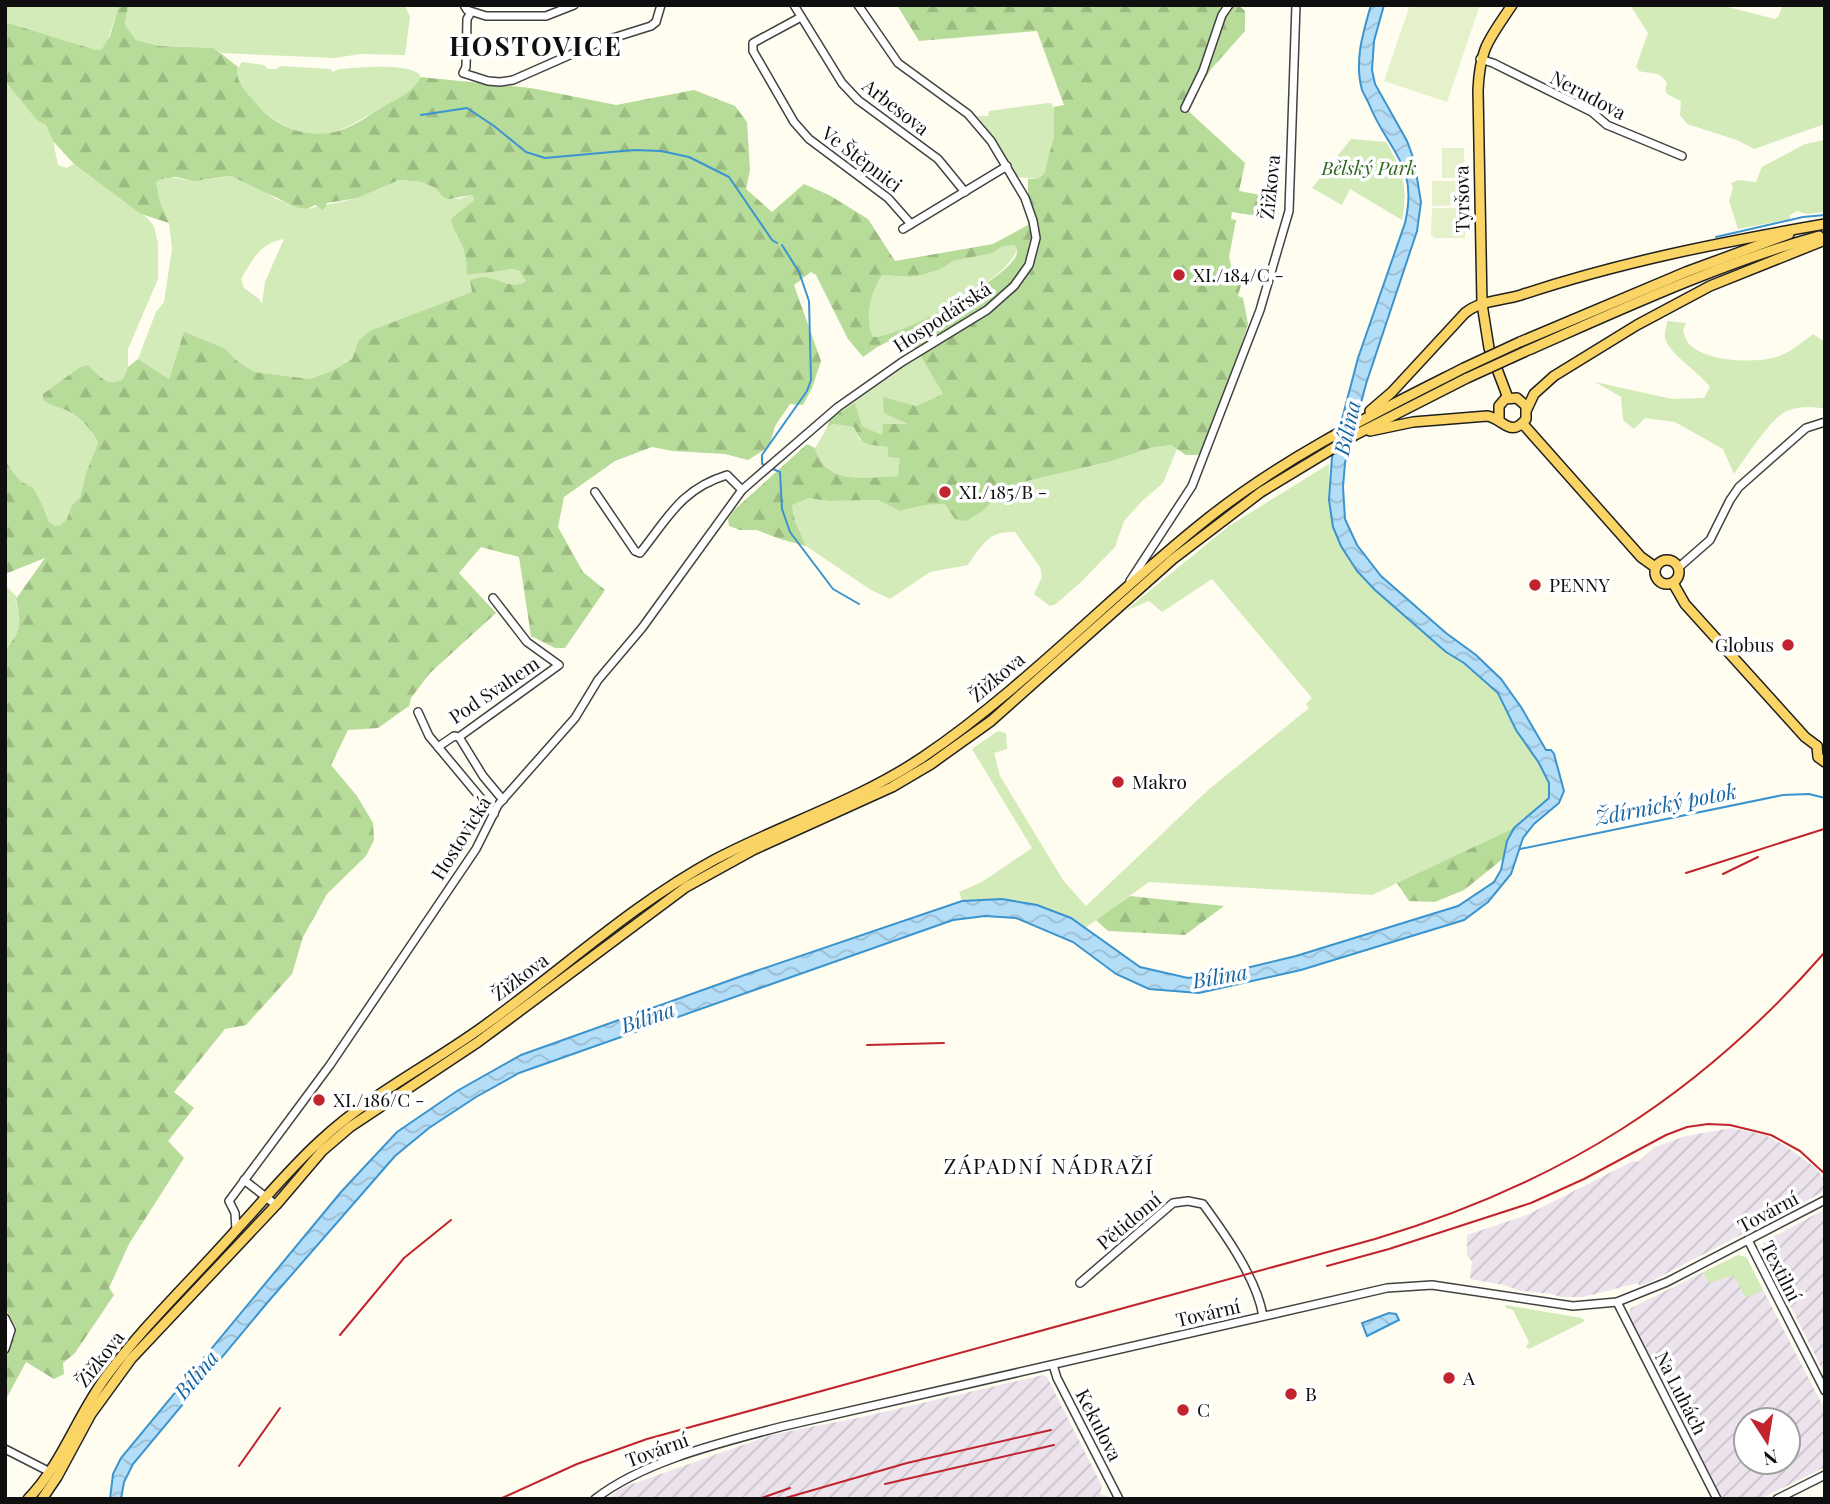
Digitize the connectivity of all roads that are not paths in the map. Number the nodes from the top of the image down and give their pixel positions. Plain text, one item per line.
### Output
1 (464, 5) edge
2 (574, 5) edge
3 (661, 5) edge
4 (794, 5) edge
5 (858, 5) edge
6 (1229, 5) edge
7 (1296, 5) edge
8 (1512, 5) edge
9 (471, 12) junction
10 (801, 17) junction
11 (1480, 59) junction
12 (1185, 108) dead end
13 (1682, 156) dead end
14 (1007, 166) junction
15 (965, 192) junction
16 (911, 224) junction
17 (1825, 224) edge
18 (903, 229) dead end
19 (1825, 238) edge
20 (1482, 304) junction
21 (1522, 347) junction
22 (1465, 373) junction
23 (1507, 398) junction
24 (1527, 409) junction
25 (1499, 420) junction
26 (1359, 421) junction
27 (1825, 422) edge
28 (1522, 424) junction
29 (1355, 435) junction
30 (742, 490) junction
31 (595, 492) dead end
32 (1656, 567) junction
33 (1678, 568) junction
34 (1673, 583) junction
35 (1125, 588) junction
36 (493, 598) dead end
37 (418, 712) dead end
38 (459, 737) junction
39 (1821, 743) edge
40 (438, 747) junction
41 (1825, 762) edge
42 (503, 800) junction
43 (494, 814) junction
44 (244, 1180) junction
45 (266, 1197) junction
46 (1825, 1200) edge
47 (276, 1205) junction
48 (236, 1230) junction
49 (1748, 1240) junction
50 (1080, 1283) dead end
51 (1617, 1302) junction
52 (1263, 1316) junction
53 (5, 1318) edge
54 (5, 1349) edge
55 (1053, 1365) junction
56 (1825, 1391) edge
57 (5, 1450) edge
58 (50, 1472) junction
59 (1825, 1475) edge
60 (28, 1499) edge
61 (42, 1499) edge
62 (595, 1499) edge
63 (1119, 1499) edge
64 (1717, 1499) edge
65 (1777, 1499) edge

1 - 9 street
2 - 9 street
3 - 9 street
4 - 10 street, Arbesova
5 - 14 street, Hospodářská
6 - 12 street
7 - 35 street, Žižkova
8 - 11 main road, Tyršova
10 - 15 street, Arbesova
10 - 16 street, Ve Štěpnici
11 - 13 street, Nerudova
11 - 20 main road, Tyršova
14 - 15 street
14 - 30 street, Hospodářská
15 - 16 street
16 - 18 street
17 - 20 main road
17 - 21 main road
19 - 21 main road
19 - 24 main road
20 - 23 main road, Tyršova
20 - 26 main road
21 - 22 main road, bridge
22 - 26 main road
22 - 29 main road
23 - 24 main road
23 - 25 main road
24 - 28 main road
25 - 28 main road
25 - 29 main road
26 - 35 main road, Žižkova
27 - 33 street
28 - 32 main road
29 - 47 main road, Žižkova
30 - 31 street
30 - 42 street, Hostovická
32 - 33 main road
32 - 34 main road
33 - 34 main road
34 - 39 main road
35 - 45 main road, Žižkova
36 - 38 street, Pod Svahem
37 - 40 street, Pod Svahem
38 - 40 street, Pod Svahem
38 - 42 street
39 - 41 main road
40 - 43 street, Pod Svahem
42 - 43 street, Hostovická
43 - 44 street, Hostovická
44 - 45 street
44 - 48 street, Hostovická
45 - 47 street
45 - 48 main road, Žižkova
46 - 49 street, Tovární
47 - 61 main road, Žižkova
48 - 58 main road, Žižkova
49 - 51 street, Tovární
49 - 56 street, Textilní
50 - 52 street, Pětidomí
51 - 52 street, Tovární
51 - 64 street, Na Luhách
52 - 55 street, Tovární
53 - 54 street
55 - 62 street, Tovární
55 - 63 street, Kekulova
57 - 58 street
58 - 60 main road, Žižkova
59 - 65 street

